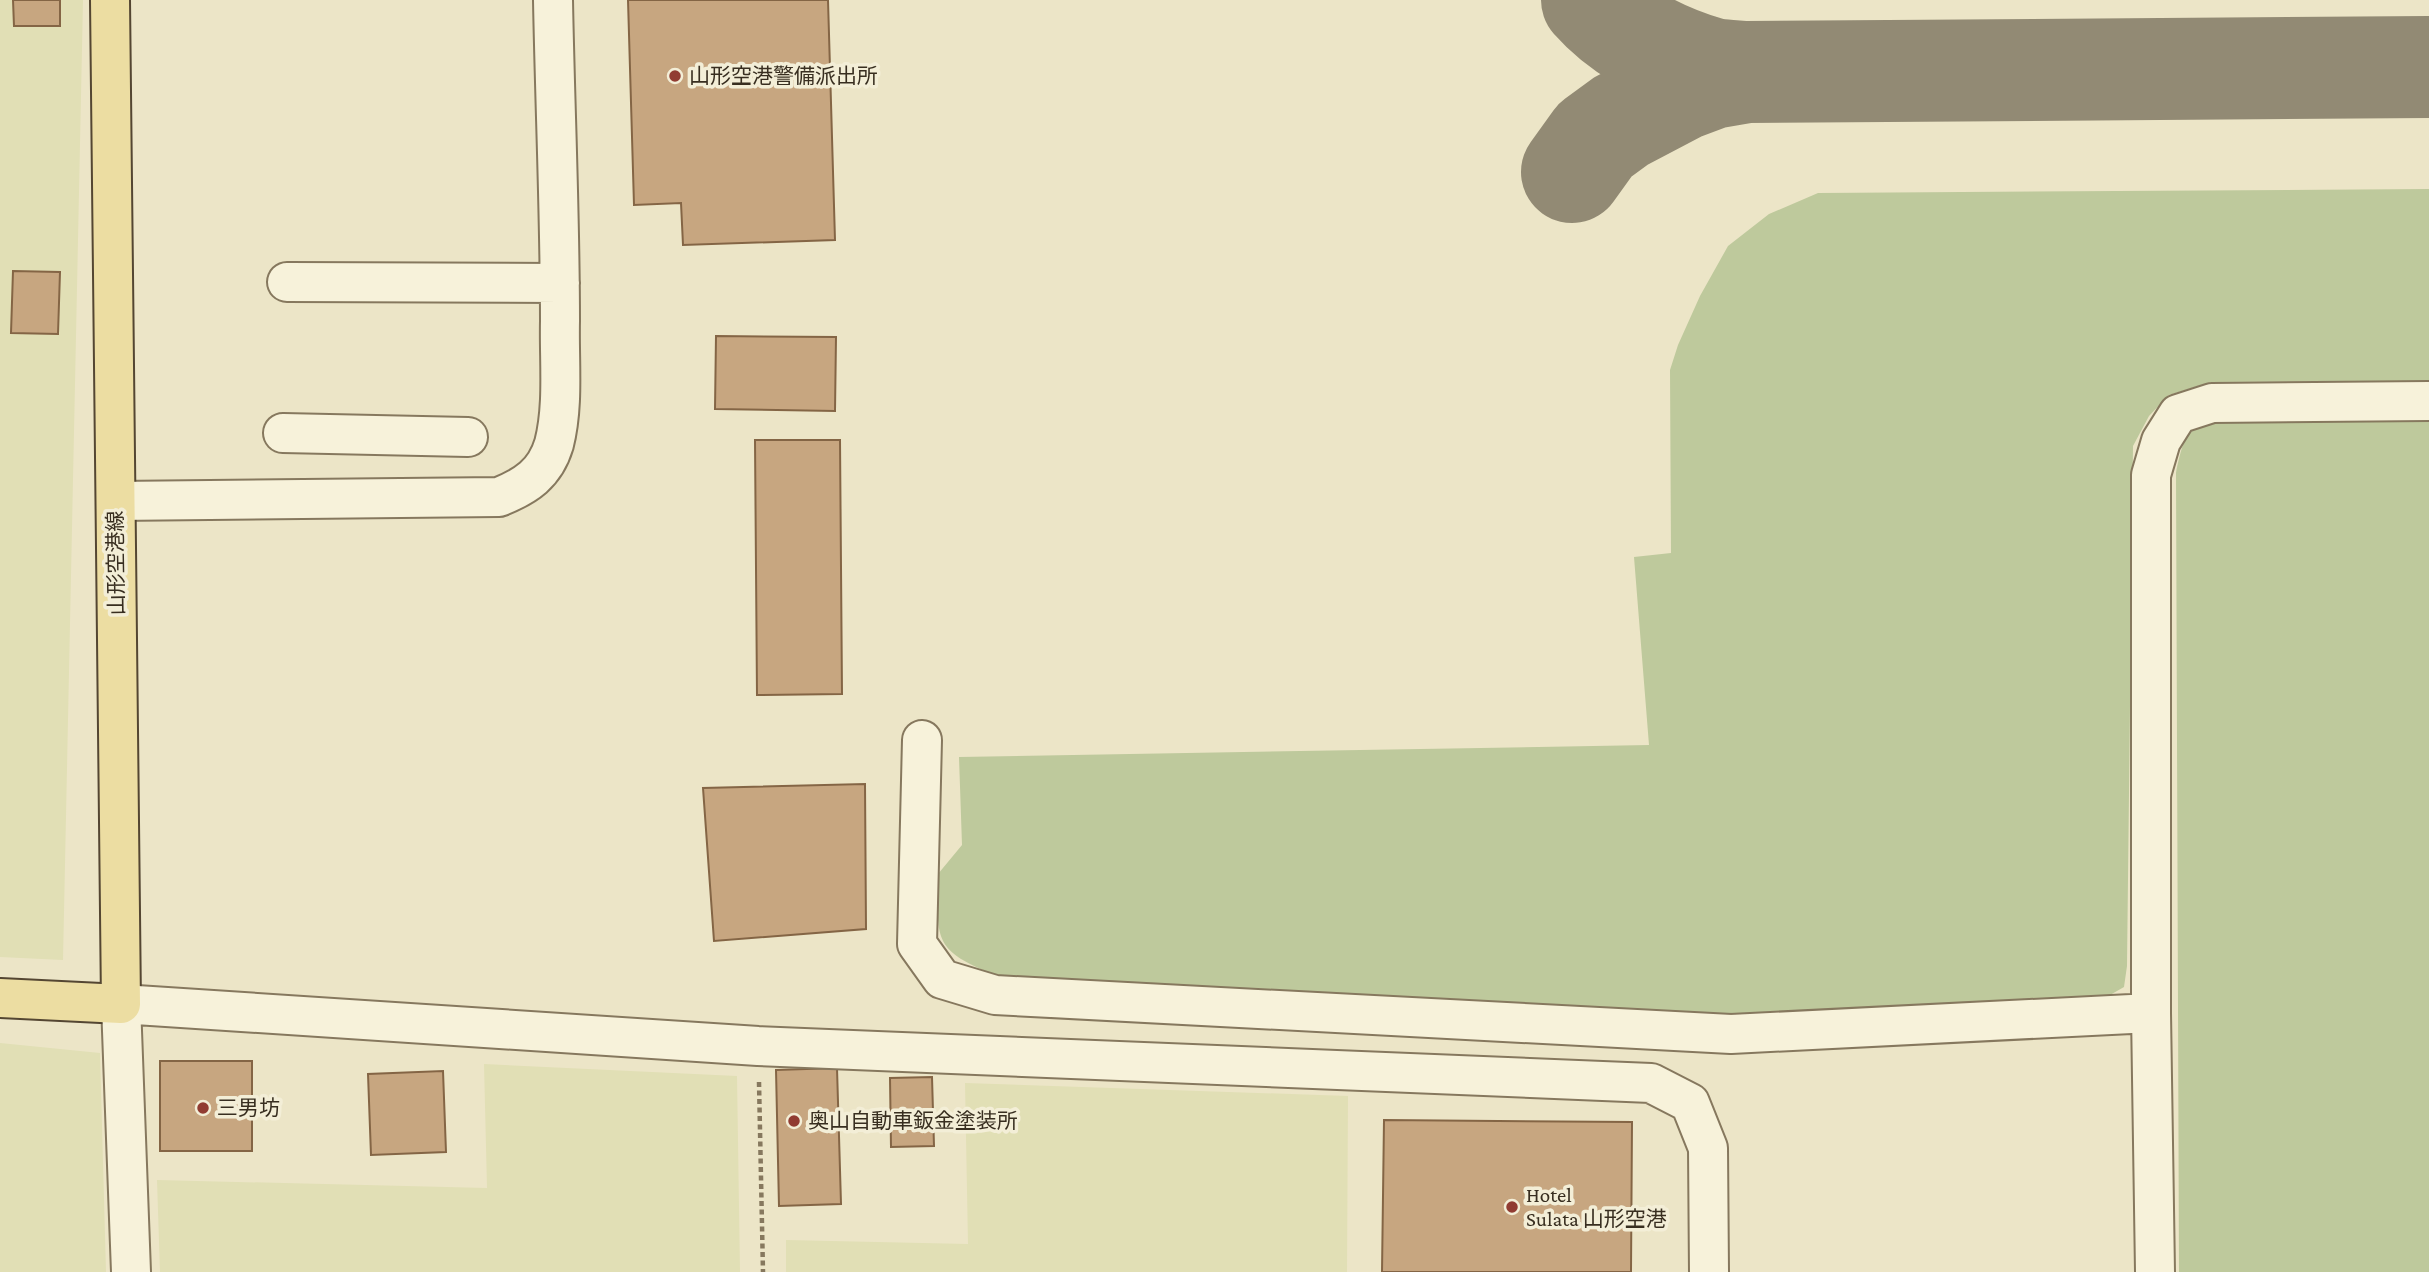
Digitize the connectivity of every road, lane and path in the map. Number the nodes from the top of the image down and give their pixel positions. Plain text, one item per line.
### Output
1 (110, 0) edge
2 (553, 0) edge
3 (287, 282) dead end
4 (560, 283) junction
5 (2429, 401) edge
6 (283, 433) dead end
7 (468, 437) dead end
8 (116, 501) junction
9 (922, 740) dead end
10 (0, 998) edge
11 (121, 1004) junction
12 (2151, 1013) junction
13 (758, 1046) junction
14 (131, 1272) edge
15 (763, 1272) edge
16 (1709, 1272) edge
17 (2155, 1272) edge

1 - 8 main road, 山形空港線
2 - 4 street
3 - 4 street
4 - 8 street
5 - 12 street
6 - 7 street
8 - 11 main road, 山形空港線
9 - 12 street
10 - 11 main road
11 - 13 street
11 - 14 street
12 - 17 street
13 - 15 path
13 - 16 street

